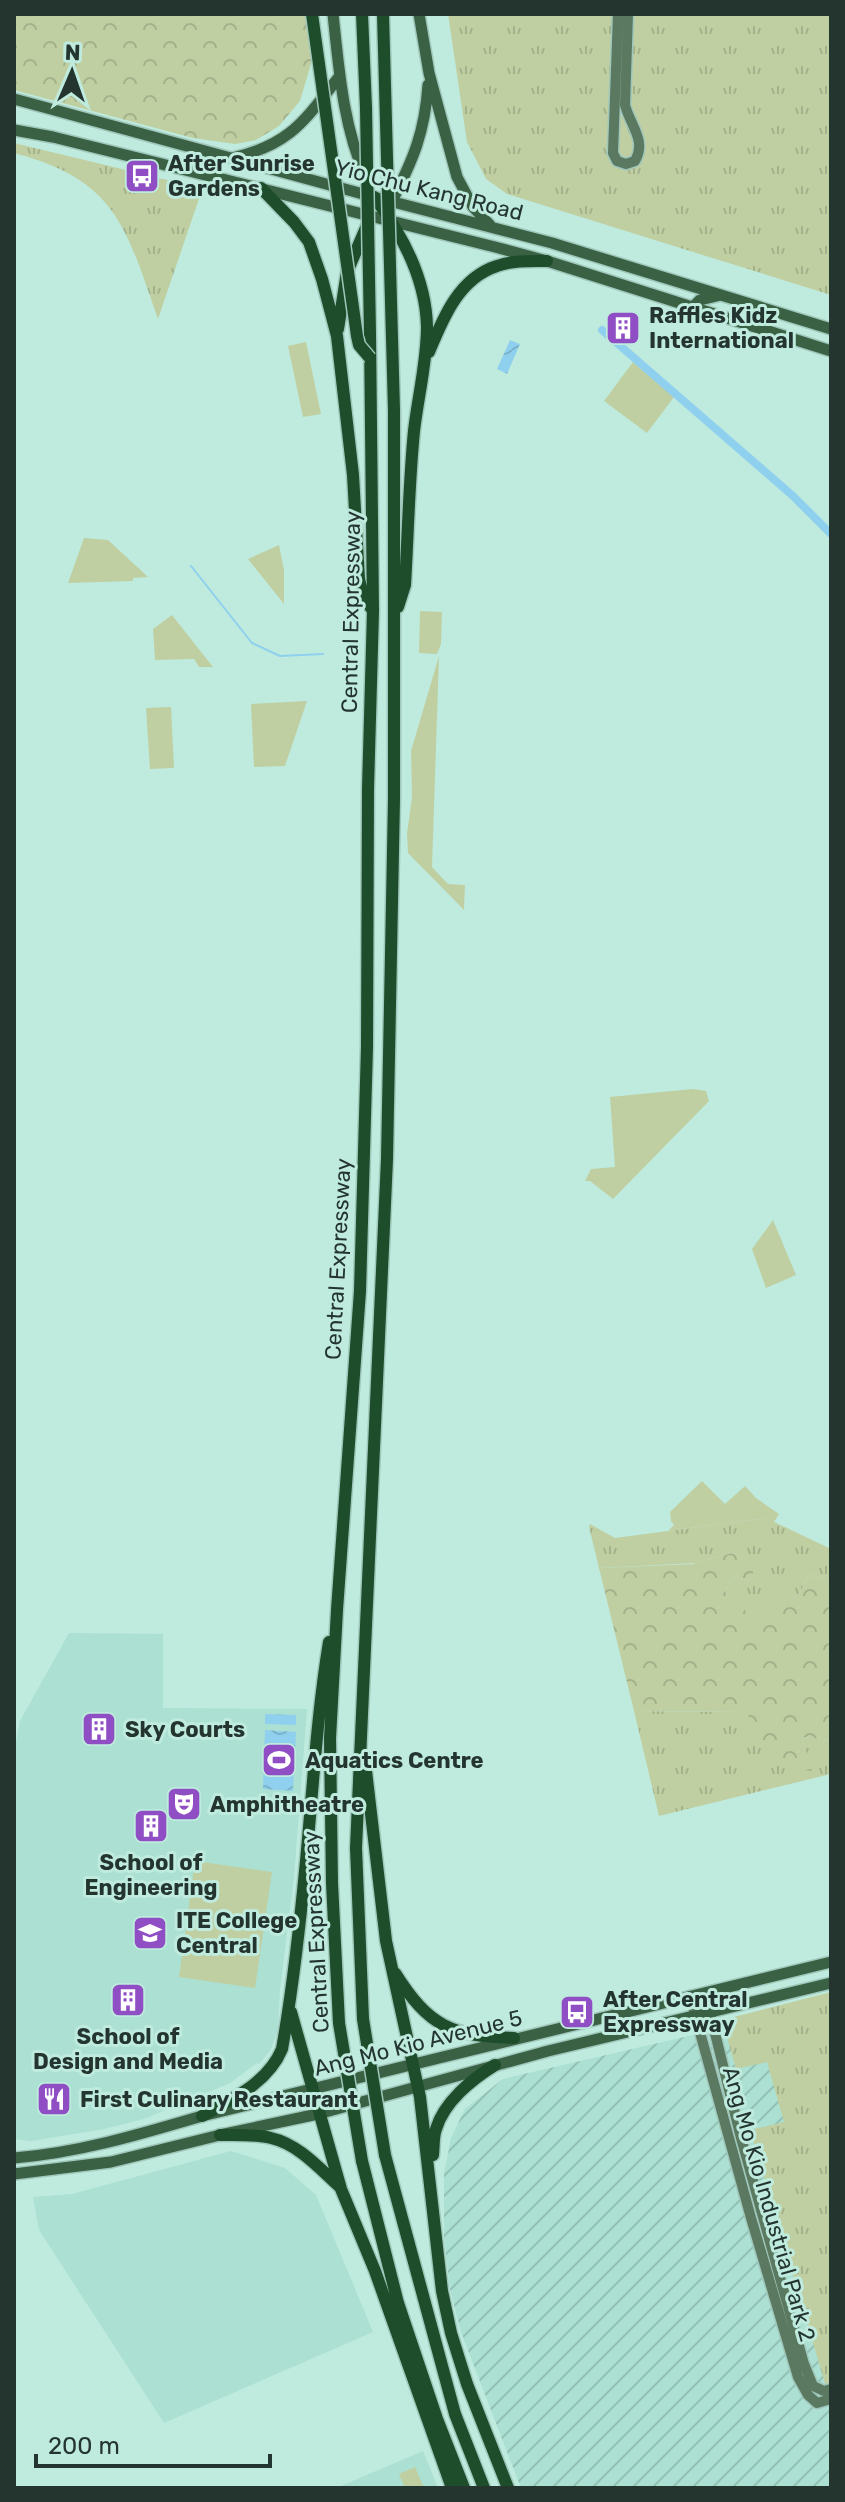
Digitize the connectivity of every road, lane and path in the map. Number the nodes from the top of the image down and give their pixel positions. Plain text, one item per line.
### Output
1 (312, 14) edge
2 (333, 14) edge
3 (362, 14) edge
4 (383, 14) edge
5 (419, 14) edge
6 (618, 14) edge
7 (628, 14) edge
8 (429, 73) junction
9 (339, 77) junction
10 (14, 99) edge
11 (14, 130) edge
12 (230, 158) junction
13 (261, 188) junction
14 (380, 205) junction
15 (391, 219) junction
16 (490, 225) junction
17 (547, 261) junction
18 (672, 279) junction
19 (722, 295) junction
20 (692, 308) junction
21 (831, 329) edge
22 (337, 336) junction
23 (831, 351) edge
24 (370, 358) junction
25 (424, 363) junction
26 (373, 611) junction
27 (395, 613) junction
28 (337, 1610) junction
29 (360, 1732) junction
30 (831, 1962) edge
31 (392, 1968) junction
32 (831, 1983) edge
33 (723, 1989) junction
34 (705, 1993) junction
35 (690, 1996) junction
36 (290, 2005) junction
37 (728, 2009) junction
38 (710, 2013) junction
39 (695, 2017) junction
40 (677, 2020) junction
41 (514, 2038) junction
42 (701, 2039) junction
43 (495, 2065) junction
44 (413, 2066) junction
45 (417, 2086) junction
46 (312, 2090) junction
47 (318, 2114) junction
48 (202, 2116) junction
49 (220, 2135) junction
50 (14, 2158) edge
51 (14, 2174) edge
52 (430, 2178) junction
53 (341, 2189) junction
54 (831, 2389) edge
55 (831, 2399) edge
56 (452, 2488) edge
57 (464, 2488) edge
58 (484, 2488) edge
59 (508, 2488) edge

1 - 24 highway, bridge
2 - 9 main road
3 - 24 highway, Central Expressway, bridge
4 - 27 highway, Central Expressway, bridge
5 - 8 main road
6 - 7 street
8 - 14 main road
8 - 16 main road
9 - 12 main road
9 - 14 main road
10 - 12 main road, Yio Chu Kang Road
11 - 13 main road, Yio Chu Kang Road
12 - 14 main road, Yio Chu Kang Road
13 - 14 main road, Yio Chu Kang Road
13 - 22 highway
14 - 15 highway
14 - 16 main road, Yio Chu Kang Road
14 - 22 highway
15 - 17 main road, Yio Chu Kang Road
15 - 25 highway
16 - 18 main road, Yio Chu Kang Road
17 - 20 main road, Yio Chu Kang Road
17 - 25 highway
18 - 19 main road, Yio Chu Kang Road
18 - 20 main road
19 - 20 main road
19 - 21 main road, Yio Chu Kang Road
20 - 23 main road, Yio Chu Kang Road
22 - 26 highway
24 - 26 highway, Central Expressway
25 - 27 highway
26 - 28 highway, Central Expressway
27 - 29 highway, Central Expressway
28 - 36 highway
28 - 57 highway, Central Expressway, bridge
29 - 31 highway
29 - 58 highway, Central Expressway, bridge
30 - 33 main road, Ang Mo Kio Avenue 5
31 - 41 highway
31 - 44 highway
32 - 37 main road, Ang Mo Kio Avenue 5
33 - 34 main road, Ang Mo Kio Avenue 5
33 - 37 street
34 - 35 main road, Ang Mo Kio Avenue 5
34 - 38 street, Ang Mo Kio Industrial Park 2
35 - 39 street, Ang Mo Kio Industrial Park 2
35 - 41 main road, Ang Mo Kio Avenue 5
36 - 46 highway
36 - 48 highway
37 - 38 main road, Ang Mo Kio Avenue 5
38 - 39 main road, Ang Mo Kio Avenue 5
38 - 54 street, Ang Mo Kio Industrial Park 2
39 - 40 main road, Ang Mo Kio Avenue 5
39 - 42 street, Ang Mo Kio Industrial Park 2
40 - 42 street
40 - 43 main road, Ang Mo Kio Avenue 5
41 - 44 main road, Ang Mo Kio Avenue 5
42 - 55 street, Ang Mo Kio Industrial Park 2
43 - 45 main road, Ang Mo Kio Avenue 5
43 - 52 highway
44 - 45 highway
44 - 46 main road, Ang Mo Kio Avenue 5
45 - 47 main road, Ang Mo Kio Avenue 5
45 - 52 highway
46 - 47 highway
46 - 48 main road, Ang Mo Kio Avenue 5
47 - 49 main road, Ang Mo Kio Avenue 5
47 - 53 highway
48 - 50 main road, Ang Mo Kio Avenue 5
49 - 51 main road, Ang Mo Kio Avenue 5
49 - 53 highway
52 - 59 highway
53 - 56 highway

